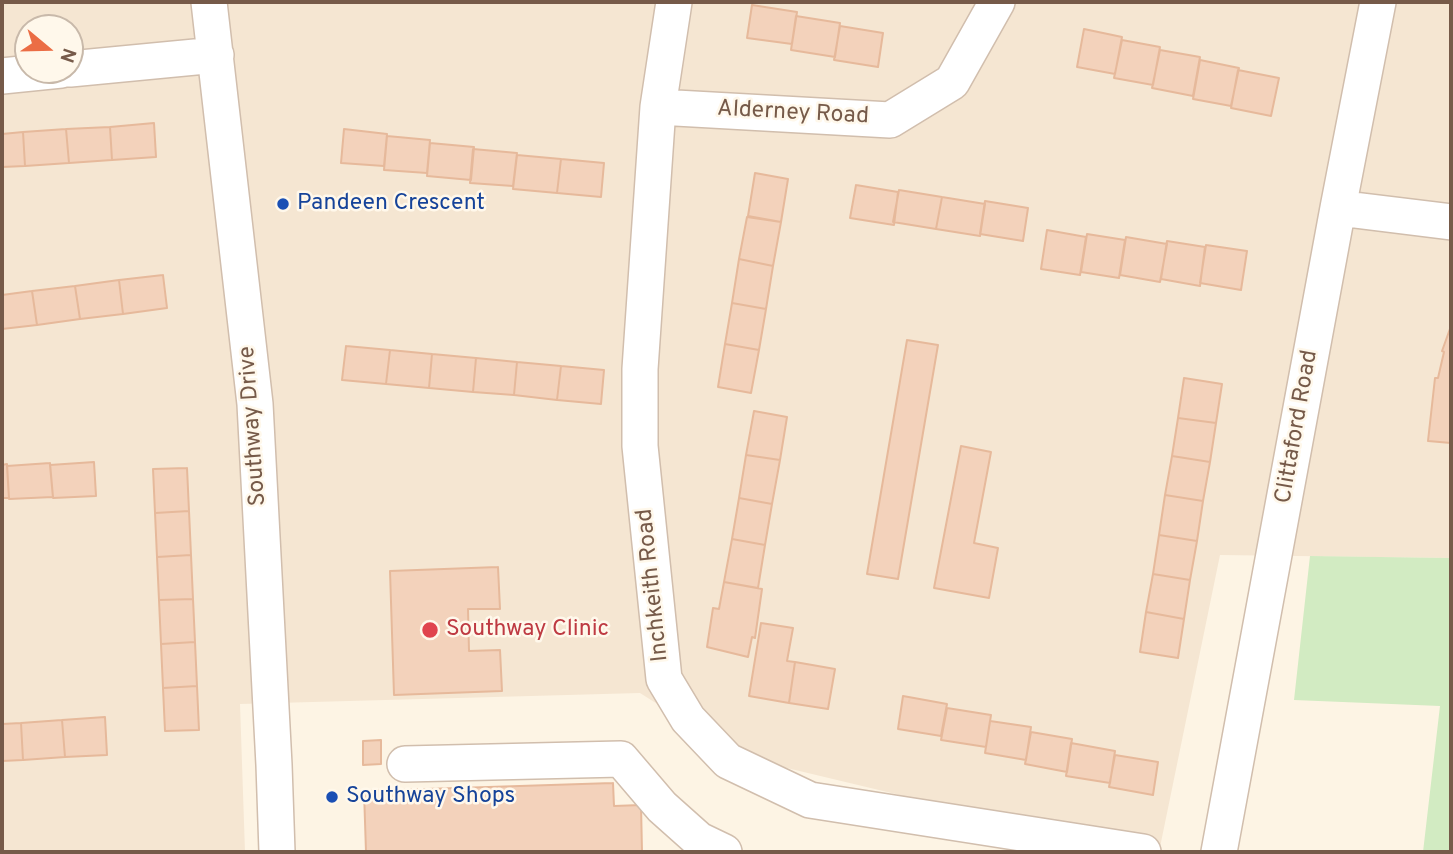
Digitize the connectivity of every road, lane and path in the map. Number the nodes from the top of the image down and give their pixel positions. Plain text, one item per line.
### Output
1 (209, 2) edge
2 (674, 2) edge
3 (997, 2) edge
4 (1378, 2) edge
5 (216, 55) junction
6 (84, 68) edge
7 (658, 107) junction
8 (1338, 208) junction
9 (1451, 222) edge
10 (405, 764) dead end
11 (277, 852) edge
12 (724, 852) edge
13 (1143, 852) edge
14 (1219, 852) edge

1 - 5 street, Southway Drive
2 - 7 street, Inchkeith Road
3 - 7 street, Alderney Road
4 - 8 street, Clittaford Road
5 - 6 street
5 - 11 street, Southway Drive
7 - 13 street, Inchkeith Road
8 - 9 street
8 - 14 street, Clittaford Road
10 - 12 street

